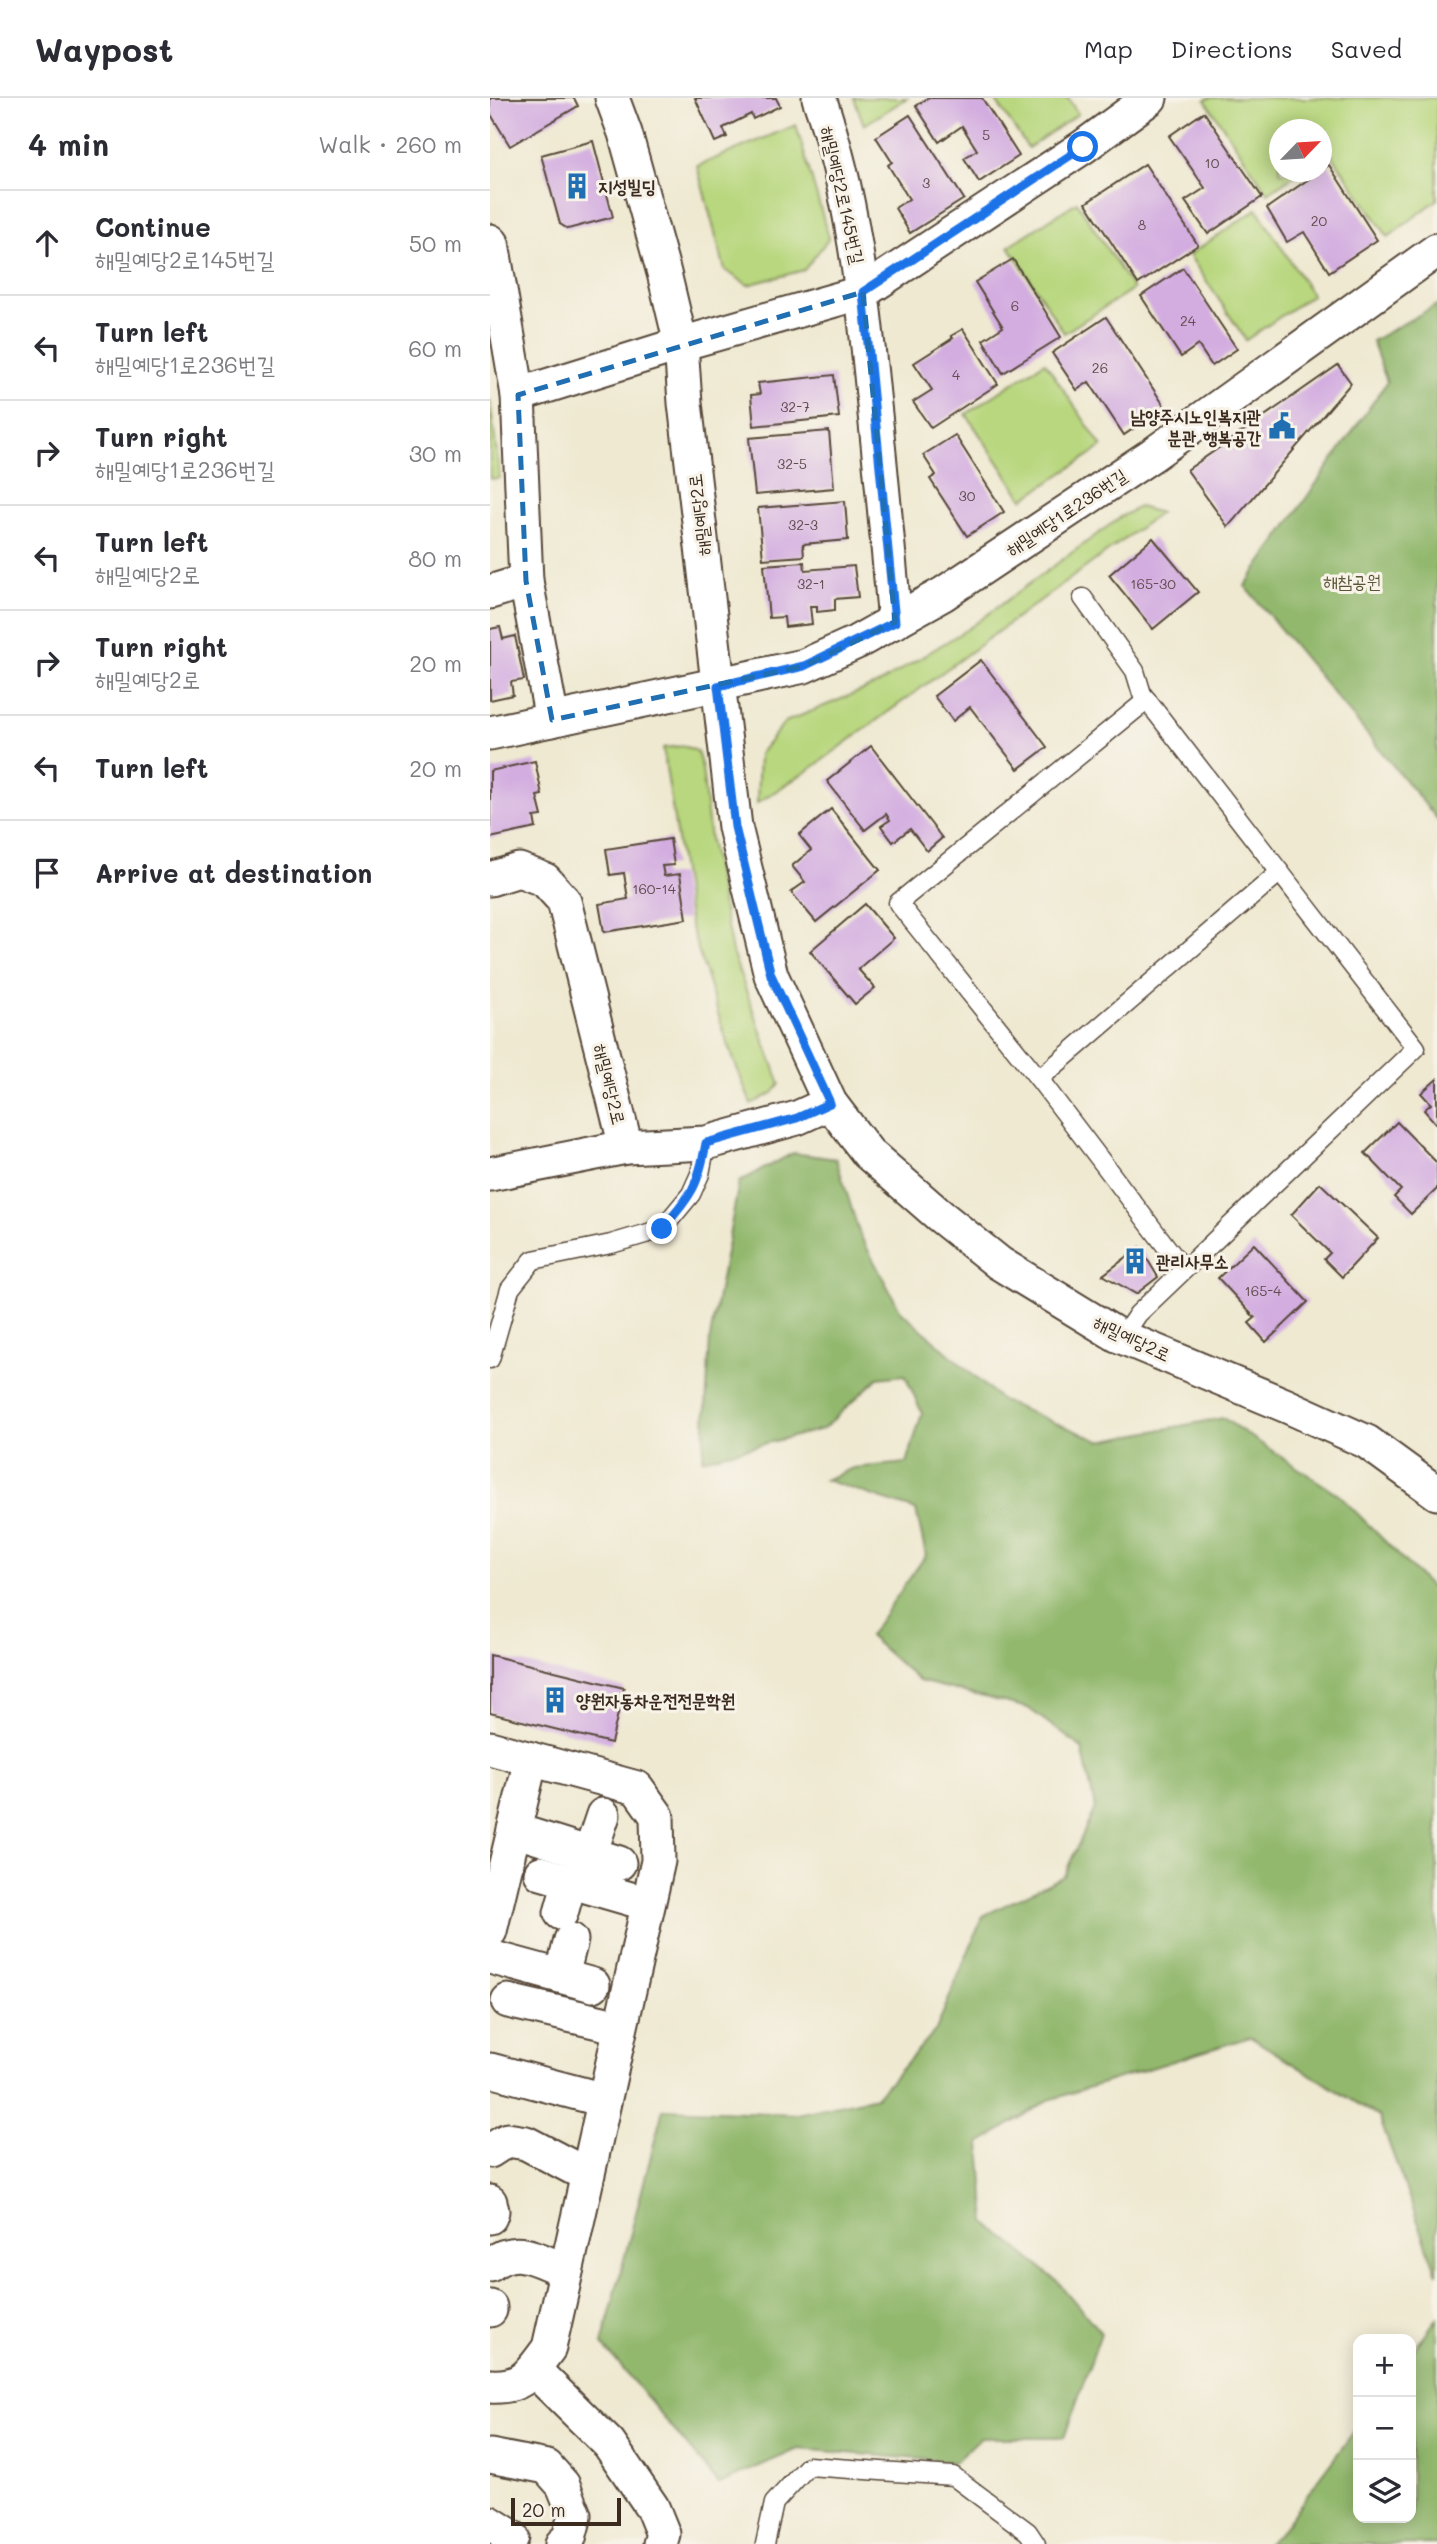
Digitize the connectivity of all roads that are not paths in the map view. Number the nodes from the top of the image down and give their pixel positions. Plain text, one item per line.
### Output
1 (612, 98) edge
2 (819, 98) edge
3 (1150, 98) edge
4 (490, 241) edge
5 (1437, 250) edge
6 (863, 292) junction
7 (681, 344) junction
8 (518, 395) junction
9 (526, 582) junction
10 (490, 592) edge
11 (1083, 598) dead end
12 (895, 622) junction
13 (718, 686) junction
14 (1147, 699) junction
15 (552, 720) junction
16 (490, 733) edge
17 (1280, 872) junction
18 (490, 879) edge
19 (1039, 1079) junction
20 (830, 1103) junction
21 (706, 1143) junction
22 (626, 1147) junction
23 (490, 1174) edge
24 (1184, 1270) junction
25 (1123, 1336) junction
26 (490, 1359) edge
27 (1437, 1493) edge
28 (490, 1748) edge
29 (531, 1759) junction
30 (603, 1815) dead end
31 (507, 1823) edge
32 (498, 1863) edge
33 (648, 1904) junction
34 (490, 1931) edge
35 (490, 1957) edge
36 (508, 2001) dead end
37 (620, 2027) junction
38 (490, 2070) edge
39 (604, 2100) junction
40 (490, 2151) edge
41 (587, 2175) junction
42 (490, 2202) edge
43 (490, 2217) edge
44 (490, 2265) edge
45 (566, 2271) junction
46 (533, 2369) junction
47 (490, 2386) edge
48 (490, 2456) edge
49 (490, 2523) edge
50 (508, 2544) edge
51 (562, 2544) edge
52 (660, 2544) edge
53 (765, 2544) edge
54 (1036, 2544) edge

1 - 7 street, 해밀예당2로
2 - 6 street, 해밀예당2로145번길
3 - 6 street, 해밀예당2로145번길
4 - 8 street
5 - 12 street, 해밀예당1로236번길
6 - 7 street, 해밀예당2로145번길
6 - 12 street
7 - 8 street
7 - 13 street, 해밀예당2로
8 - 9 street
9 - 10 street
9 - 15 street
11 - 14 lane
12 - 13 street, 해밀예당1로236번길
13 - 15 street
13 - 20 street, 해밀예당2로
14 - 17 lane
14 - 19 lane
15 - 16 street
17 - 19 lane
17 - 24 lane
18 - 22 street, 해밀예당2로
19 - 24 lane
20 - 21 street, 해밀예당2로
20 - 25 street, 해밀예당2로
21 - 22 street, 해밀예당2로
21 - 26 lane
22 - 23 street, 해밀예당2로
24 - 25 lane
25 - 27 street, 해밀예당2로
28 - 29 street
29 - 31 street
29 - 33 street
30 - 31 street
31 - 32 street
32 - 34 street
33 - 35 street
33 - 37 street
36 - 37 street
37 - 39 street
38 - 39 street
39 - 41 street
40 - 41 street
41 - 45 street
42 - 43 street
44 - 45 street
45 - 46 street
46 - 47 street
46 - 52 street
48 - 51 street
49 - 50 street
53 - 54 lane

